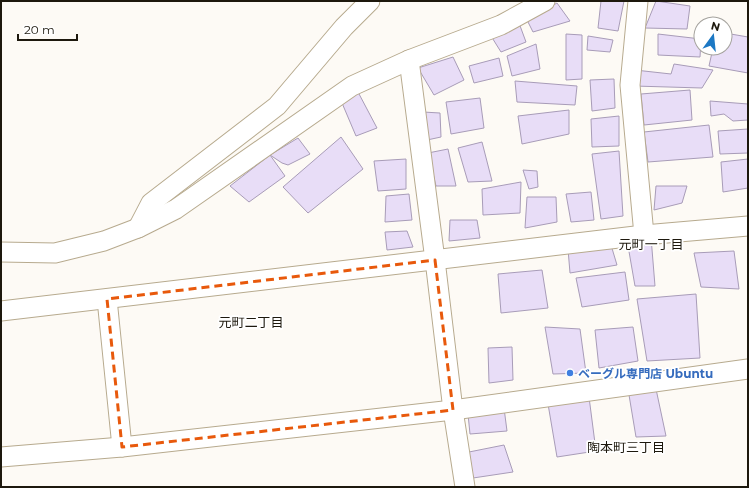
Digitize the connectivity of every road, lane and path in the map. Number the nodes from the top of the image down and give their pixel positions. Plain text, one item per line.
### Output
1 (370, 1) edge
2 (545, 1) edge
3 (638, 1) edge
4 (409, 60) junction
5 (748, 226) edge
6 (138, 228) junction
7 (644, 235) junction
8 (1, 252) edge
9 (435, 260) junction
10 (107, 299) junction
11 (1, 311) edge
12 (748, 369) edge
13 (453, 410) junction
14 (122, 448) junction
15 (1, 457) edge
16 (465, 487) edge

1 - 6 street
2 - 4 street
3 - 7 street
4 - 6 street
4 - 9 street
5 - 7 street
6 - 8 street
7 - 9 street
9 - 10 street
9 - 13 street
10 - 11 street
10 - 14 street
12 - 13 street
13 - 14 street
13 - 16 street
14 - 15 street

